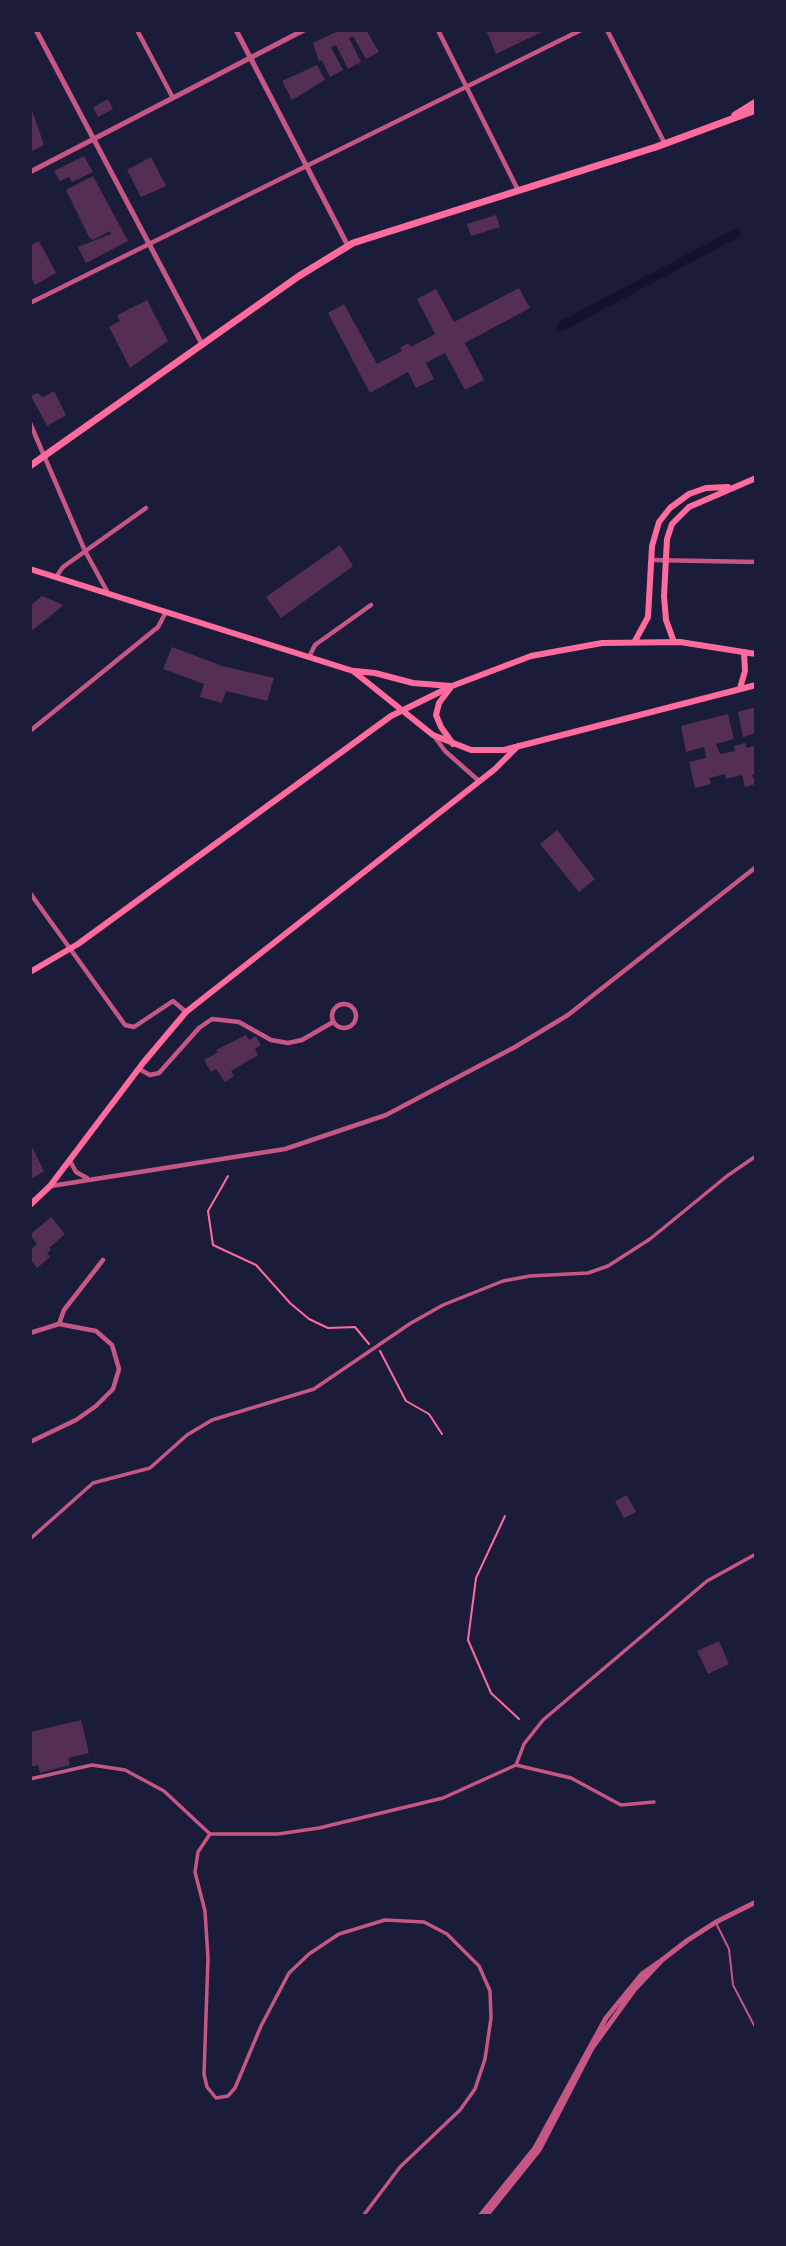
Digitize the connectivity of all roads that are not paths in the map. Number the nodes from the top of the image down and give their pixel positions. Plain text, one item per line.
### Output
1 (36, 30) edge
2 (137, 30) edge
3 (236, 30) edge
4 (304, 30) edge
5 (438, 30) edge
6 (581, 30) edge
7 (607, 30) edge
8 (251, 58) junction
9 (467, 86) junction
10 (173, 98) junction
11 (756, 102) edge
12 (756, 110) edge
13 (722, 122) junction
14 (93, 139) junction
15 (665, 144) junction
16 (307, 164) junction
17 (30, 172) edge
18 (518, 190) junction
19 (148, 243) junction
20 (348, 246) junction
21 (30, 303) edge
22 (202, 344) junction
23 (30, 423) edge
24 (45, 456) junction
25 (30, 466) edge
26 (756, 478) edge
27 (734, 486) junction
28 (146, 509) dead end
29 (85, 551) junction
30 (651, 560) junction
31 (666, 560) junction
32 (756, 562) edge
33 (30, 569) edge
34 (56, 577) junction
35 (109, 594) junction
36 (371, 605) dead end
37 (166, 612) junction
38 (635, 641) junction
39 (674, 642) junction
40 (744, 652) junction
41 (756, 654) edge
42 (309, 657) junction
43 (353, 671) junction
44 (756, 685) edge
45 (452, 686) junction
46 (740, 688) junction
47 (400, 710) junction
48 (30, 731) edge
49 (433, 735) junction
50 (519, 745) junction
51 (454, 746) junction
52 (479, 782) junction
53 (756, 867) edge
54 (30, 893) edge
55 (70, 949) junction
56 (30, 972) edge
57 (186, 1012) junction
58 (333, 1022) junction
59 (139, 1069) junction
60 (756, 1156) edge
61 (70, 1161) junction
62 (88, 1179) junction
63 (50, 1186) junction
64 (30, 1205) edge
65 (103, 1260) dead end
66 (59, 1324) junction
67 (30, 1333) edge
68 (30, 1442) edge
69 (30, 1539) edge
70 (756, 1555) edge
71 (516, 1765) junction
72 (30, 1779) edge
73 (654, 1802) dead end
74 (210, 1834) junction
75 (756, 1902) edge
76 (716, 1922) junction
77 (662, 1960) junction
78 (756, 2029) edge
79 (363, 2216) edge
80 (480, 2216) edge
81 (486, 2216) edge

1 - 14 street
2 - 10 street
3 - 8 street
4 - 8 street
5 - 9 street
6 - 9 street
7 - 15 street
8 - 10 street
8 - 16 street
9 - 16 street
9 - 18 street
10 - 14 street
11 - 13 main road
12 - 13 main road
13 - 15 main road
14 - 17 street
14 - 19 street
15 - 18 main road
16 - 19 street
16 - 20 street
18 - 20 main road
19 - 21 street
19 - 22 street
20 - 22 main road
22 - 24 main road
23 - 24 street
24 - 25 main road
24 - 29 street
26 - 27 main road
27 - 30 main road
27 - 31 main road
28 - 29 street
29 - 34 street
29 - 35 street
30 - 31 street
30 - 38 main road
31 - 32 street
31 - 39 main road
33 - 34 main road
34 - 35 main road
35 - 37 main road
36 - 42 street
37 - 42 main road
37 - 48 street
38 - 39 main road
38 - 45 main road
39 - 40 main road
40 - 41 main road
40 - 46 main road
42 - 43 main road
43 - 45 main road
43 - 47 main road
44 - 46 main road
45 - 47 main road
45 - 51 main road
46 - 50 main road
47 - 49 main road
47 - 55 main road
49 - 51 main road
49 - 52 street
50 - 51 main road
50 - 52 main road
52 - 57 main road
53 - 62 street
54 - 55 street
55 - 56 main road
55 - 57 street
57 - 59 main road
58 - 58 street
58 - 59 street
59 - 61 main road
60 - 69 street
61 - 62 street
61 - 63 main road
62 - 63 street
63 - 64 main road
65 - 66 street
66 - 67 street
66 - 68 street
70 - 71 street
71 - 73 street
71 - 74 street
72 - 74 street
74 - 79 street
75 - 76 street
76 - 77 street
76 - 78 lane
77 - 80 street
77 - 81 street

